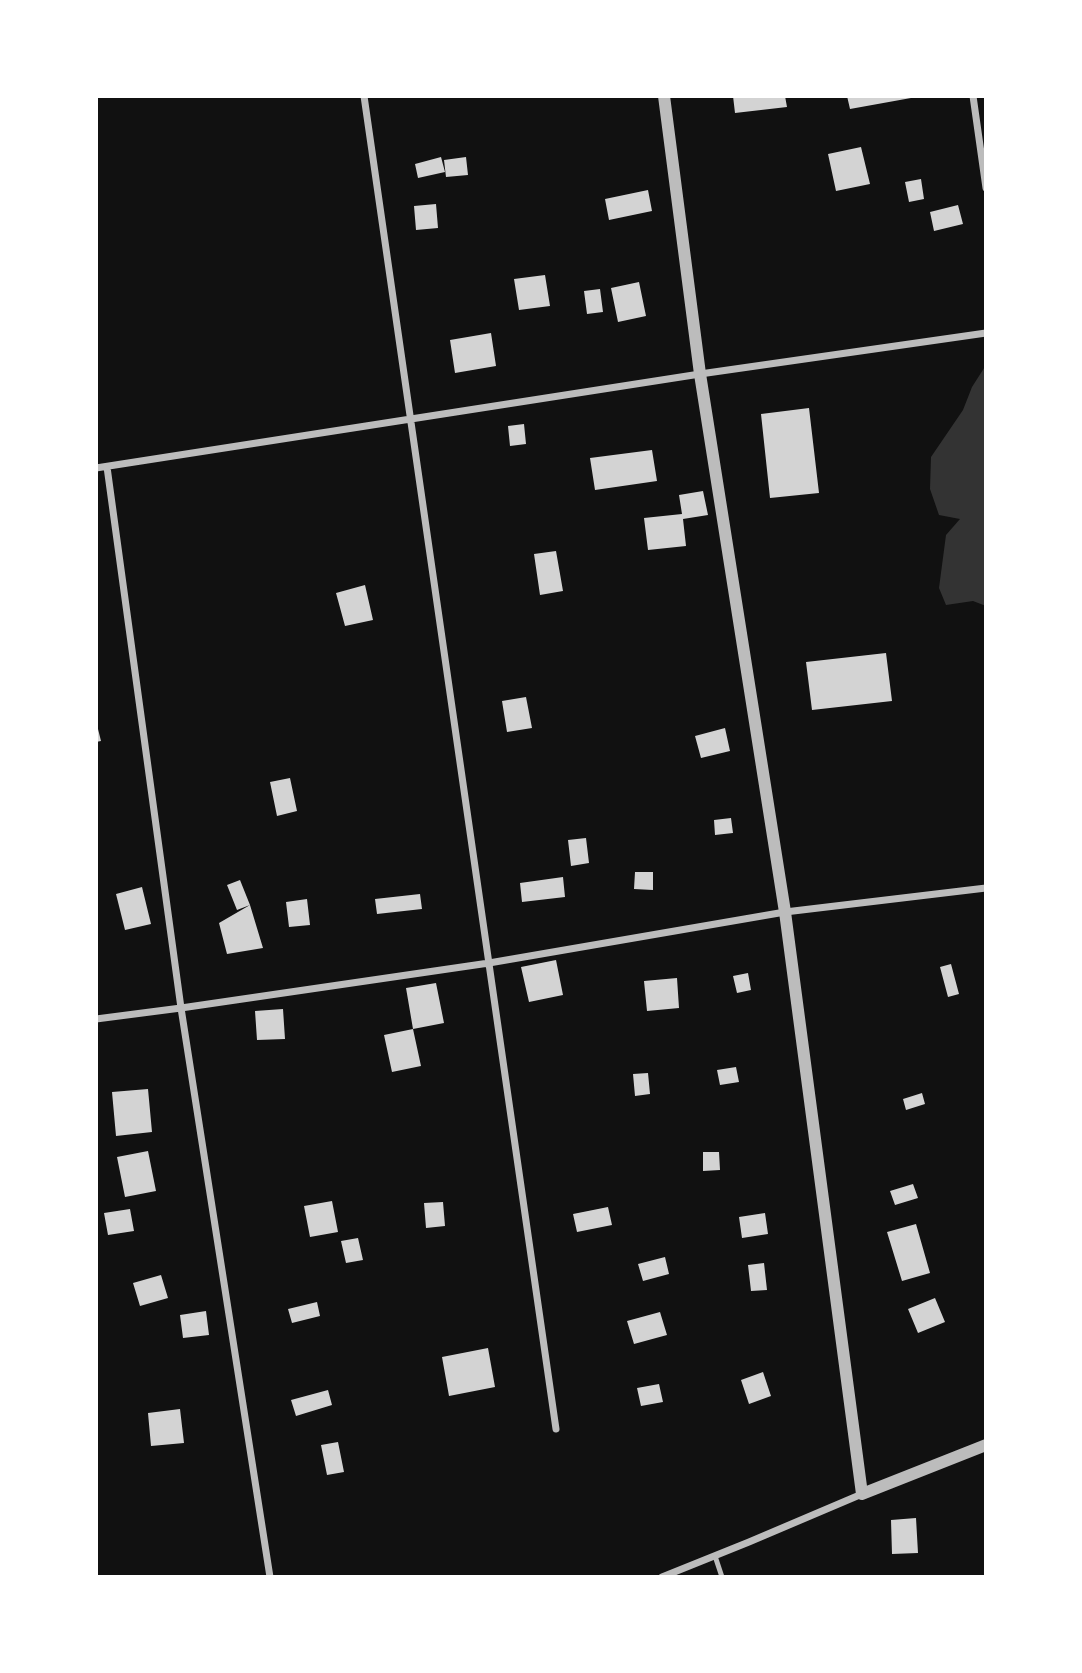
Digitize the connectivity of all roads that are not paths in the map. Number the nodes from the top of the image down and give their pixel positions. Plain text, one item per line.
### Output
1 (364, 96) edge
2 (664, 96) edge
3 (973, 96) edge
4 (986, 188) edge
5 (986, 333) edge
6 (700, 374) junction
7 (411, 419) junction
8 (107, 467) junction
9 (96, 468) edge
10 (986, 887) edge
11 (785, 912) junction
12 (489, 962) junction
13 (181, 1008) junction
14 (96, 1019) edge
15 (556, 1429) dead end
16 (986, 1445) edge
17 (862, 1494) junction
18 (715, 1556) junction
19 (270, 1577) edge
20 (662, 1577) edge
21 (722, 1577) edge

1 - 7 street
2 - 6 street
3 - 4 street
5 - 6 street
6 - 7 street
6 - 11 street
7 - 8 street
7 - 12 street
8 - 9 street
8 - 13 street
10 - 11 street
11 - 12 street
11 - 17 street
12 - 13 street
12 - 15 street
13 - 14 street
13 - 19 street
16 - 17 street
17 - 18 street
18 - 20 street
18 - 21 lane

